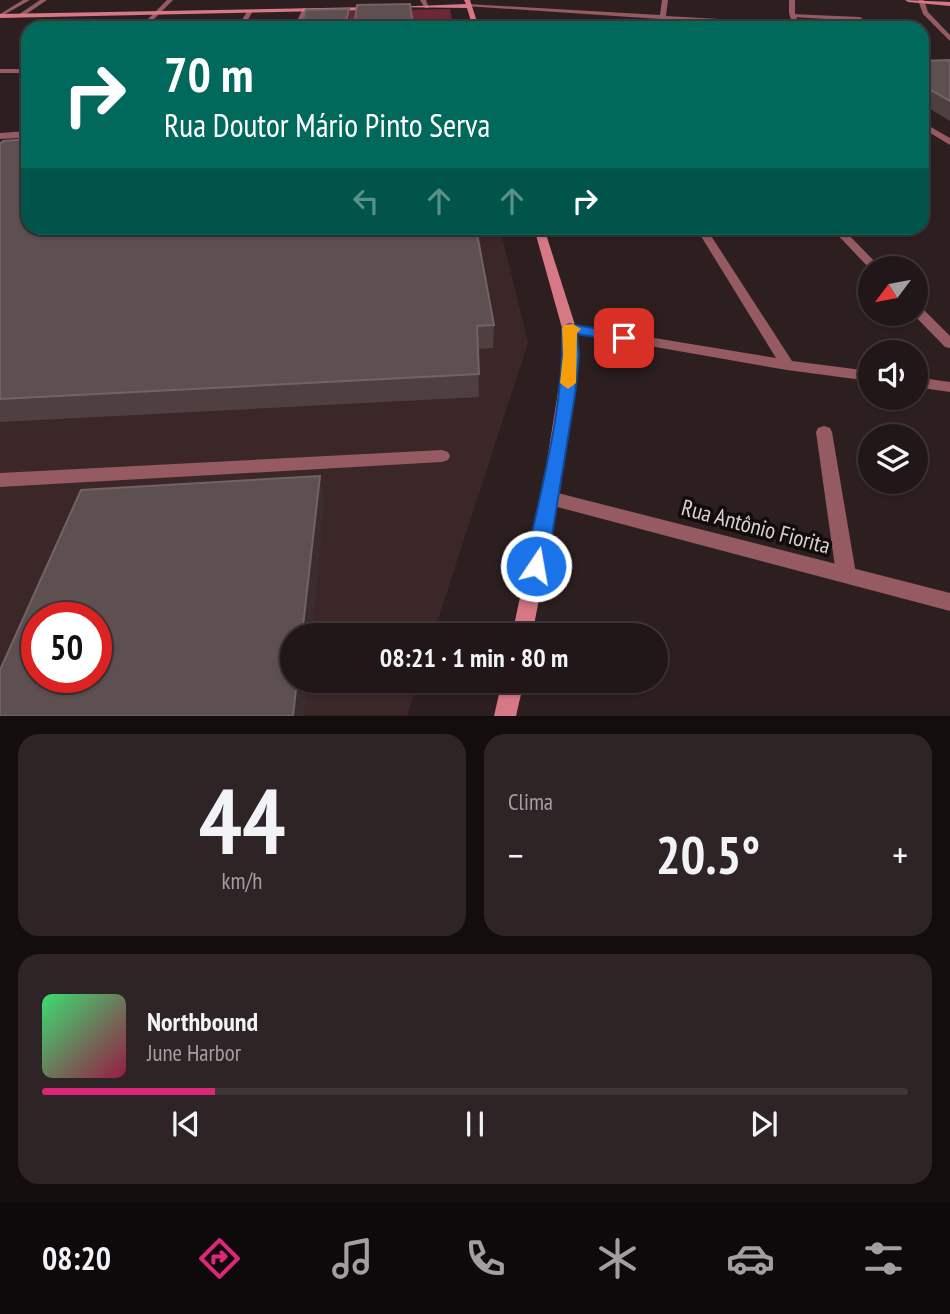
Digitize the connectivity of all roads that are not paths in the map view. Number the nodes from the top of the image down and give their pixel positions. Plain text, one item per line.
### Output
1 (27, 0) edge
2 (44, 0) edge
3 (170, 0) edge
4 (423, 0) edge
5 (547, 0) edge
6 (665, 0) edge
7 (792, 0) edge
8 (908, 0) edge
9 (921, 1) edge
10 (467, 3) edge
11 (950, 4) edge
12 (426, 7) junction
13 (305, 9) junction
14 (543, 10) junction
15 (250, 11) junction
16 (158, 12) junction
17 (793, 15) junction
18 (0, 16) edge
19 (20, 16) junction
20 (661, 17) junction
21 (860, 19) dead end
22 (149, 21) edge
23 (244, 21) edge
24 (300, 21) edge
25 (473, 21) edge
26 (661, 21) edge
27 (702, 21) edge
28 (794, 21) edge
29 (10, 22) dead end
30 (950, 39) edge
31 (0, 71) edge
32 (21, 71) edge
33 (929, 128) edge
34 (21, 135) edge
35 (0, 136) edge
36 (929, 138) edge
37 (21, 141) edge
38 (950, 142) edge
39 (0, 160) edge
40 (541, 235) edge
41 (705, 235) edge
42 (843, 235) edge
43 (863, 256) edge
44 (928, 322) edge
45 (569, 328) junction
46 (950, 344) edge
47 (787, 365) junction
48 (858, 374) edge
49 (928, 384) edge
50 (950, 387) edge
51 (824, 432) dead end
52 (442, 456) dead end
53 (0, 480) edge
54 (550, 498) junction
55 (846, 574) junction
56 (950, 602) edge
57 (524, 623) edge
58 (512, 693) edge
59 (510, 714) edge

1 - 18 street
2 - 19 street
3 - 16 street
4 - 12 street
5 - 14 street
6 - 20 street
7 - 17 street
8 - 9 street
9 - 11 street
9 - 30 street
10 - 12 street
10 - 14 street
10 - 25 street
12 - 13 street
13 - 15 street
13 - 24 street
14 - 20 street
15 - 16 street
15 - 23 street
16 - 19 street
16 - 22 street
17 - 21 street
17 - 28 street
18 - 19 street
19 - 29 street
20 - 26 street
20 - 27 street
31 - 32 street
33 - 38 street
34 - 35 street
36 - 38 street
37 - 39 street
40 - 45 street
41 - 47 street
42 - 43 street
44 - 46 street
45 - 47 street
45 - 54 street
47 - 48 street
49 - 50 street
51 - 55 street
52 - 53 street
54 - 55 street, Rua Antônio Fiorita
54 - 57 street
55 - 56 street, Rua Antônio Fiorita
58 - 59 street

